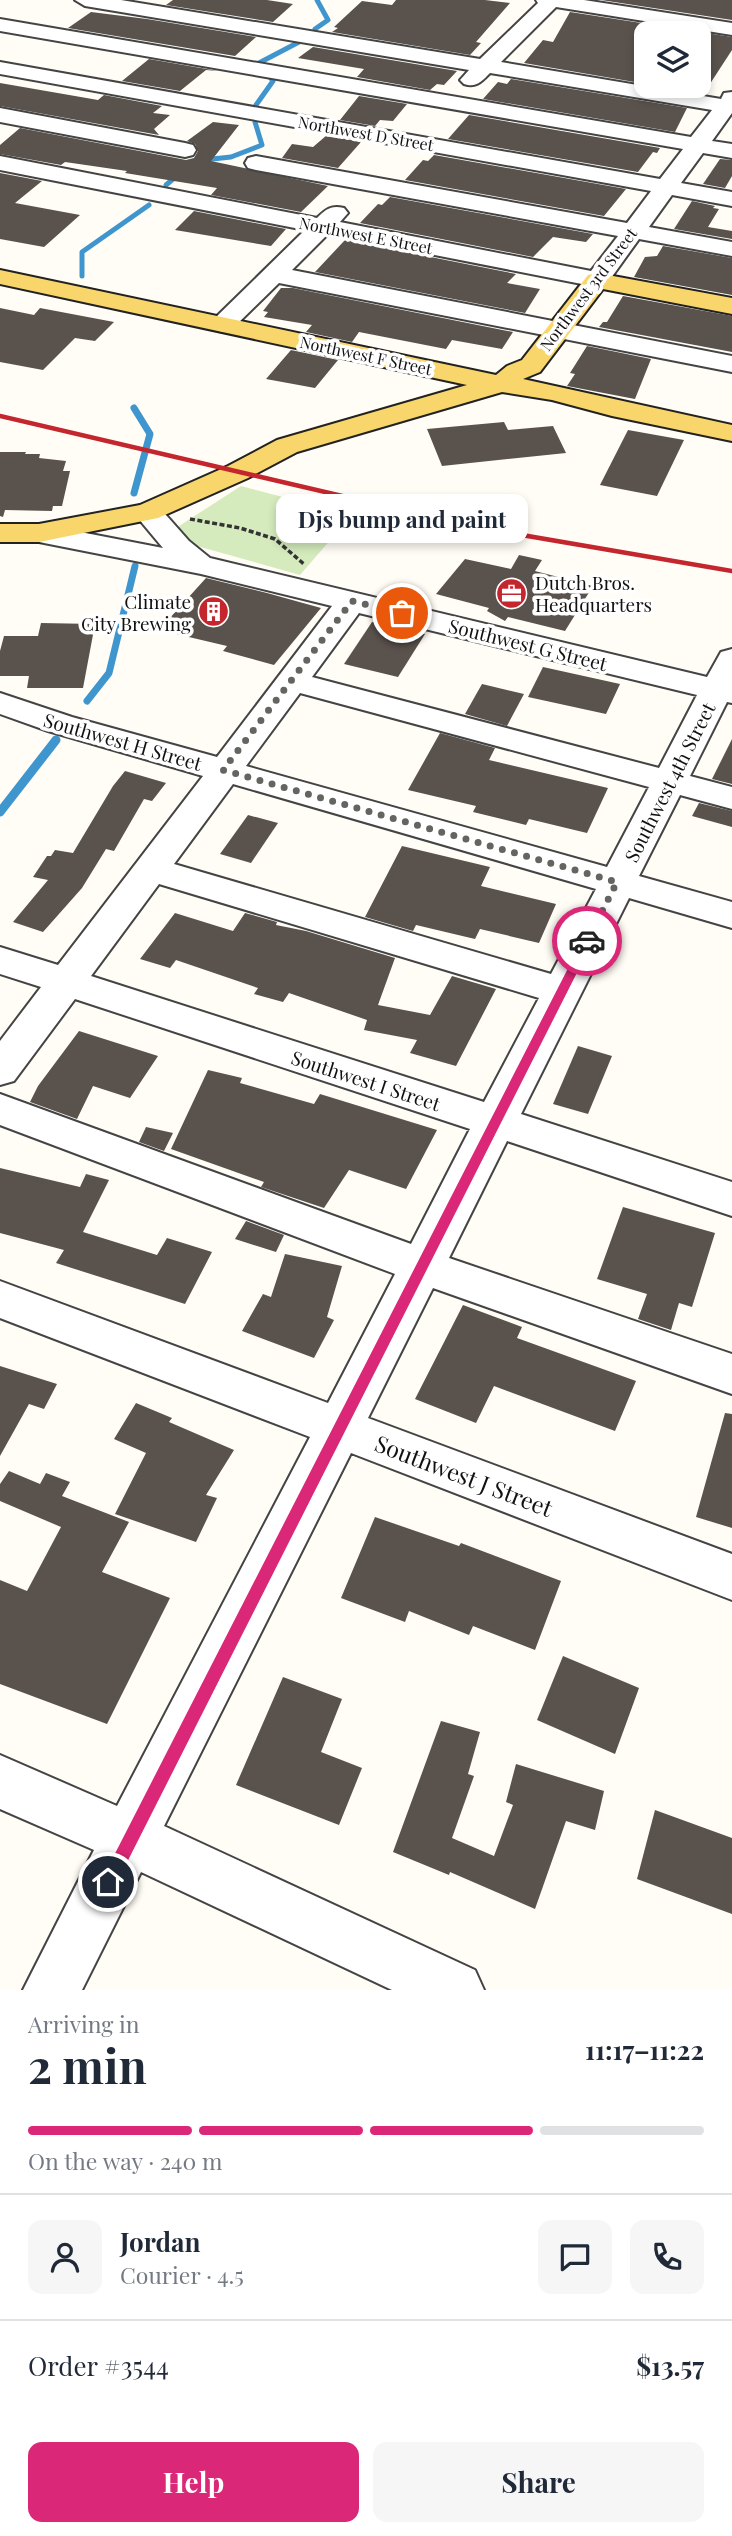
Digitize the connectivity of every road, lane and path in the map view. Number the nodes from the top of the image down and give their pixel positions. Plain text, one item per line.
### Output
1 (550, 0) edge
2 (75, 6) edge
3 (0, 25) edge
4 (732, 29) edge
5 (38, 32) junction
6 (0, 57) edge
7 (485, 66) junction
8 (0, 68) edge
9 (448, 102) junction
10 (730, 104) edge
11 (0, 115) edge
12 (421, 128) junction
13 (696, 145) junction
14 (186, 150) dead end
15 (732, 151) edge
16 (0, 163) edge
17 (256, 163) dead end
18 (379, 170) junction
19 (664, 186) junction
20 (732, 198) edge
21 (322, 226) junction
22 (632, 231) junction
23 (732, 250) edge
24 (274, 274) junction
25 (0, 277) edge
26 (597, 280) junction
27 (732, 306) edge
28 (223, 324) junction
29 (559, 328) junction
30 (732, 364) edge
31 (435, 370) junction
32 (537, 378) junction
33 (500, 384) junction
34 (431, 404) junction
35 (612, 408) junction
36 (732, 433) edge
37 (317, 436) junction
38 (148, 512) junction
39 (178, 517) dead end
40 (0, 533) edge
41 (39, 533) junction
42 (285, 536) dead end
43 (275, 539) junction
44 (201, 565) junction
45 (306, 566) dead end
46 (352, 601) junction
47 (732, 659) edge
48 (292, 681) junction
49 (724, 691) edge
50 (0, 704) edge
51 (223, 770) junction
52 (669, 782) junction
53 (732, 798) edge
54 (150, 869) junction
55 (617, 882) junction
56 (732, 915) edge
57 (0, 960) edge
58 (66, 982) junction
59 (561, 991) junction
60 (0, 1070) edge
61 (0, 1109) edge
62 (494, 1122) junction
63 (732, 1199) edge
64 (421, 1266) junction
65 (0, 1299) edge
66 (732, 1374) edge
67 (340, 1428) junction
68 (732, 1577) edge
69 (0, 1782) edge
70 (131, 1839) junction
71 (52, 1990) edge
72 (455, 1990) edge

1 - 4 street
1 - 7 street
2 - 5 street
2 - 7 street
3 - 5 street
5 - 6 street
5 - 9 street
7 - 9 street
7 - 10 street
8 - 12 street, Northwest D Street
9 - 12 street
9 - 13 street
10 - 13 street, Northwest 3rd Street
11 - 14 street
12 - 18 street
12 - 19 street, Northwest D Street
13 - 15 street
13 - 19 street, Northwest 3rd Street
16 - 21 street, Northwest E Street
17 - 18 street
18 - 21 street
18 - 22 street
19 - 20 street, Northwest D Street
19 - 22 street, Northwest 3rd Street
21 - 24 street
21 - 26 street, Northwest E Street
22 - 23 street
22 - 26 street, Northwest 3rd Street
24 - 28 street
24 - 29 street
25 - 28 main road, Northwest F Street
26 - 27 main road, Northwest E Street
26 - 29 main road, Northwest 3rd Street
28 - 31 main road, Northwest F Street
29 - 30 street
29 - 32 main road, Northwest 3rd Street
31 - 33 main road, Northwest F Street
31 - 34 main road
32 - 33 main road, Northwest F Street
32 - 35 main road, Northwest F Street
33 - 34 main road
34 - 37 main road
35 - 36 main road, Northwest F Street
35 - 37 main road
37 - 38 main road
38 - 41 main road
38 - 44 street, Southwest G Street
39 - 43 path
40 - 41 main road, Southwest G Street
41 - 44 street, Southwest G Street
42 - 43 path
43 - 45 path
44 - 46 street, Southwest G Street
46 - 48 street
46 - 49 street, Southwest G Street
47 - 49 street, Southwest 4th Street
48 - 51 street
48 - 52 street
49 - 52 street, Southwest 4th Street
50 - 51 street, Southwest H Street
51 - 54 street
51 - 55 street, Southwest H Street
52 - 53 street
52 - 55 street, Southwest 4th Street
54 - 58 street
54 - 59 street
55 - 56 street, Southwest H Street
55 - 59 street, Southwest 4th Street
57 - 58 street, Southwest I Street
58 - 60 street
58 - 62 street, Southwest I Street
59 - 62 street, Southwest 4th Street
61 - 64 street
62 - 63 street, Southwest I Street
62 - 64 street, Southwest 4th Street
64 - 66 street
64 - 67 street, Southwest 4th Street
65 - 67 street, Southwest J Street
67 - 68 street, Southwest J Street
67 - 70 street, Southwest 4th Street
69 - 70 street
70 - 71 street, Southwest 4th Street
70 - 72 street

